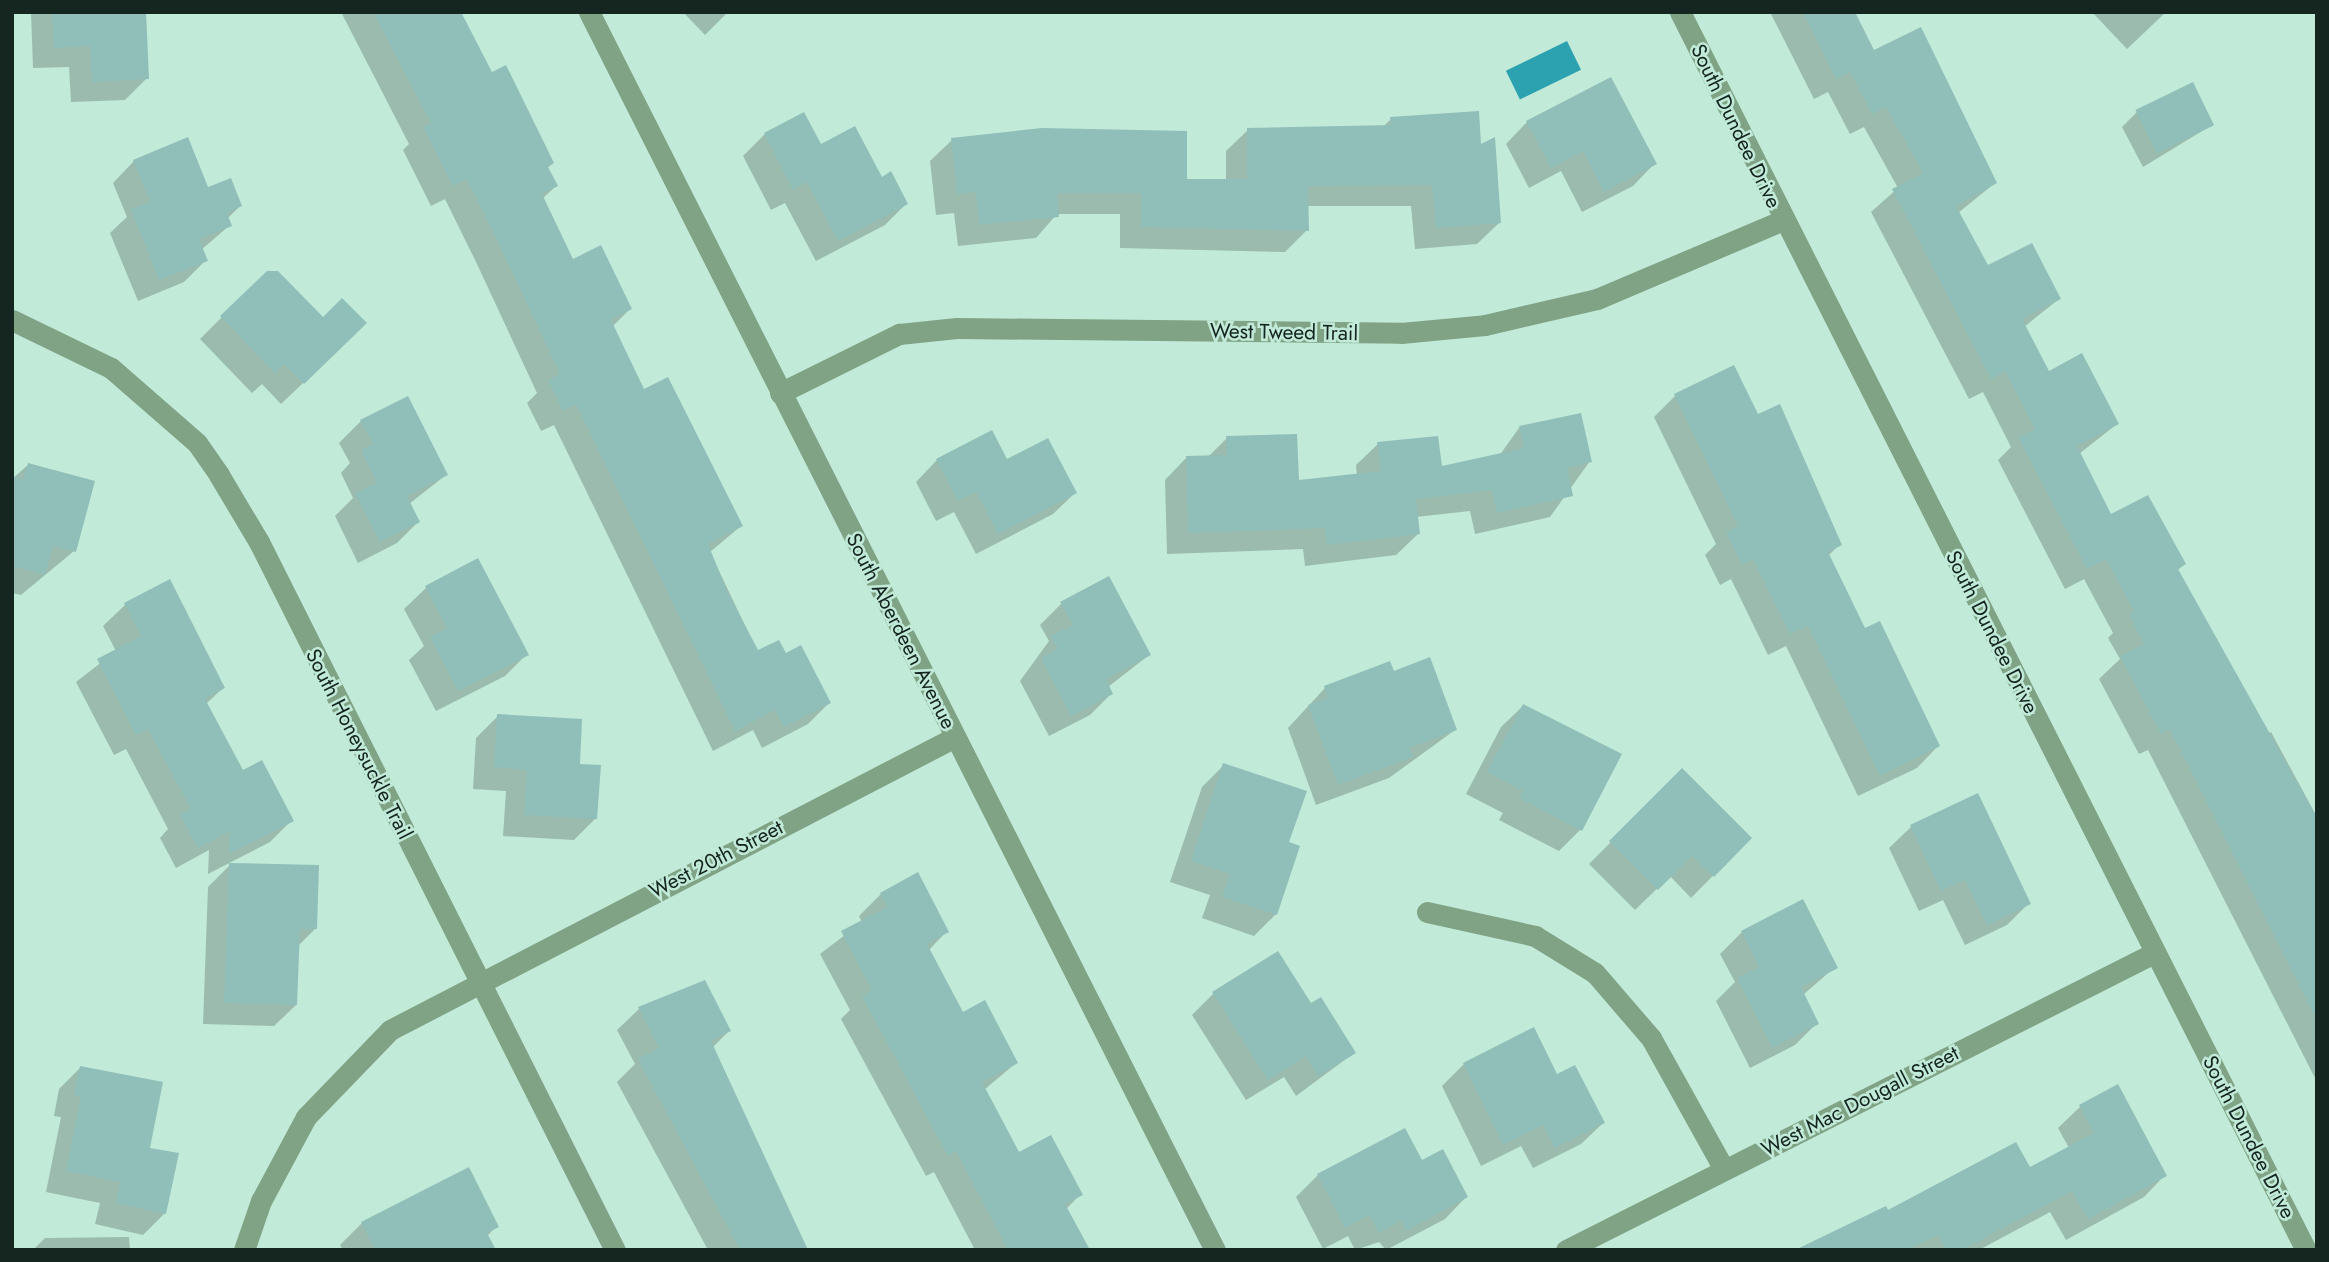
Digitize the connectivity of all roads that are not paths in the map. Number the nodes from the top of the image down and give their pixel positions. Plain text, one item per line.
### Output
1 (589, 12) edge
2 (1680, 12) edge
3 (1783, 220) junction
4 (12, 320) edge
5 (780, 393) junction
6 (955, 737) junction
7 (1427, 912) dead end
8 (2154, 954) junction
9 (478, 982) junction
10 (1724, 1169) junction
11 (244, 1250) edge
12 (615, 1250) edge
13 (1215, 1250) edge
14 (1566, 1250) edge
15 (2306, 1250) edge

1 - 5 street, South Aberdeen Avenue
2 - 3 street, South Dundee Drive
3 - 5 street, West Tweed Trail
3 - 8 street, South Dundee Drive
4 - 9 street, South Honeysuckle Trail
5 - 6 street, South Aberdeen Avenue
6 - 9 street, West 20th Street
6 - 13 street, South Aberdeen Avenue
7 - 10 street
8 - 10 street, West Mac Dougall Street
8 - 15 street, South Dundee Drive
9 - 11 street, West 20th Street
9 - 12 street, South Honeysuckle Trail
10 - 14 street, West Mac Dougall Street

